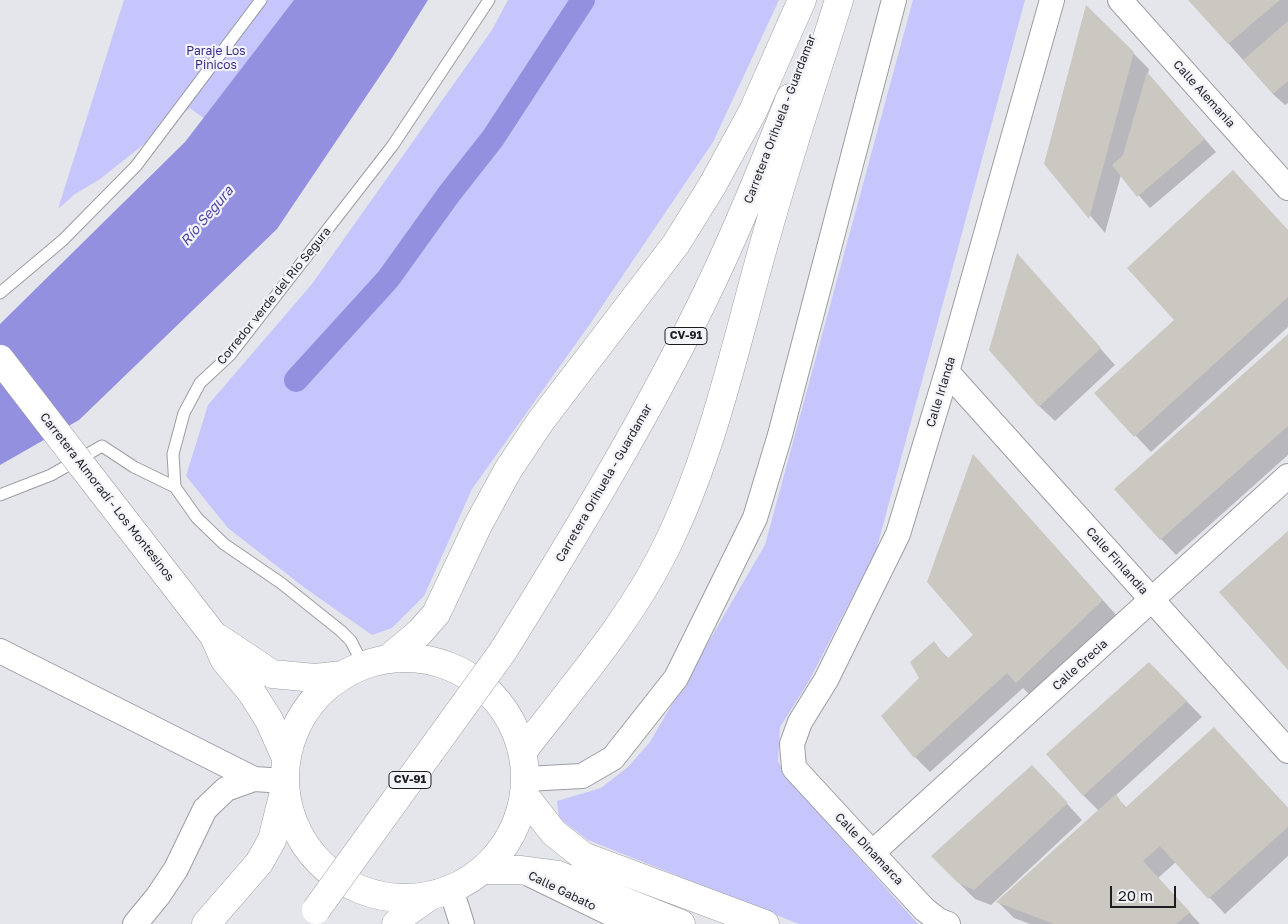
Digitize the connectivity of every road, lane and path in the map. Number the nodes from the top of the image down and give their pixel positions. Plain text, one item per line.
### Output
1 (261, 0) edge
2 (489, 0) edge
3 (802, 0) edge
4 (825, 0) edge
5 (839, 0) edge
6 (894, 0) edge
7 (1052, 0) edge
8 (1120, 0) edge
9 (1288, 188) edge
10 (0, 293) edge
11 (0, 359) edge
12 (947, 372) junction
13 (1288, 476) edge
14 (175, 487) junction
15 (0, 495) edge
16 (1152, 600) junction
17 (214, 636) junction
18 (0, 651) edge
19 (365, 666) junction
20 (523, 751) junction
21 (1288, 751) edge
22 (794, 768) joint
23 (285, 776) junction
24 (254, 779) junction
25 (525, 787) junction
26 (872, 853) junction
27 (483, 870) junction
28 (520, 870) junction
29 (440, 893) junction
30 (311, 917) edge
31 (135, 924) edge
32 (206, 924) edge
33 (396, 924) edge
34 (462, 924) edge
35 (632, 924) edge
36 (680, 924) edge
37 (765, 924) edge
38 (948, 924) edge

1 - 10 lane
2 - 14 lane, Corredor verde del Rio Segura
3 - 19 main road
4 - 30 main road, Carretera Orihuela - Guardamar / CV-91, bridge
5 - 20 main road
6 - 25 street
7 - 12 street, Calle Irlanda
8 - 9 street, Calle Alemania
11 - 17 main road, Carretera Almoradí - Los Montesinos, bridge
12 - 16 street, Calle Finlandia
12 - 22 street, Calle Irlanda
13 - 16 street, Calle Grecia
14 - 15 lane
14 - 19 lane
16 - 21 street, Calle Finlandia
16 - 26 street, Calle Grecia
17 - 19 main road, Carretera Almoradí - Los Montesinos
17 - 23 main road, Carretera Almoradí - Los Montesinos
18 - 24 street
19 - 20 main road, Carretera Almoradí - Los Montesinos
19 - 23 main road
20 - 25 main road, Carretera Almoradí - Los Montesinos
22 - 26 street, Calle Dinamarca
23 - 24 street
23 - 29 main road, Carretera Almoradí - Los Montesinos
23 - 32 main road
24 - 31 street
25 - 27 main road
25 - 37 main road
26 - 38 street, Calle Dinamarca
27 - 28 main road
27 - 29 main road
28 - 35 street, Calle Gabato
28 - 36 main road
29 - 33 main road
29 - 34 street

